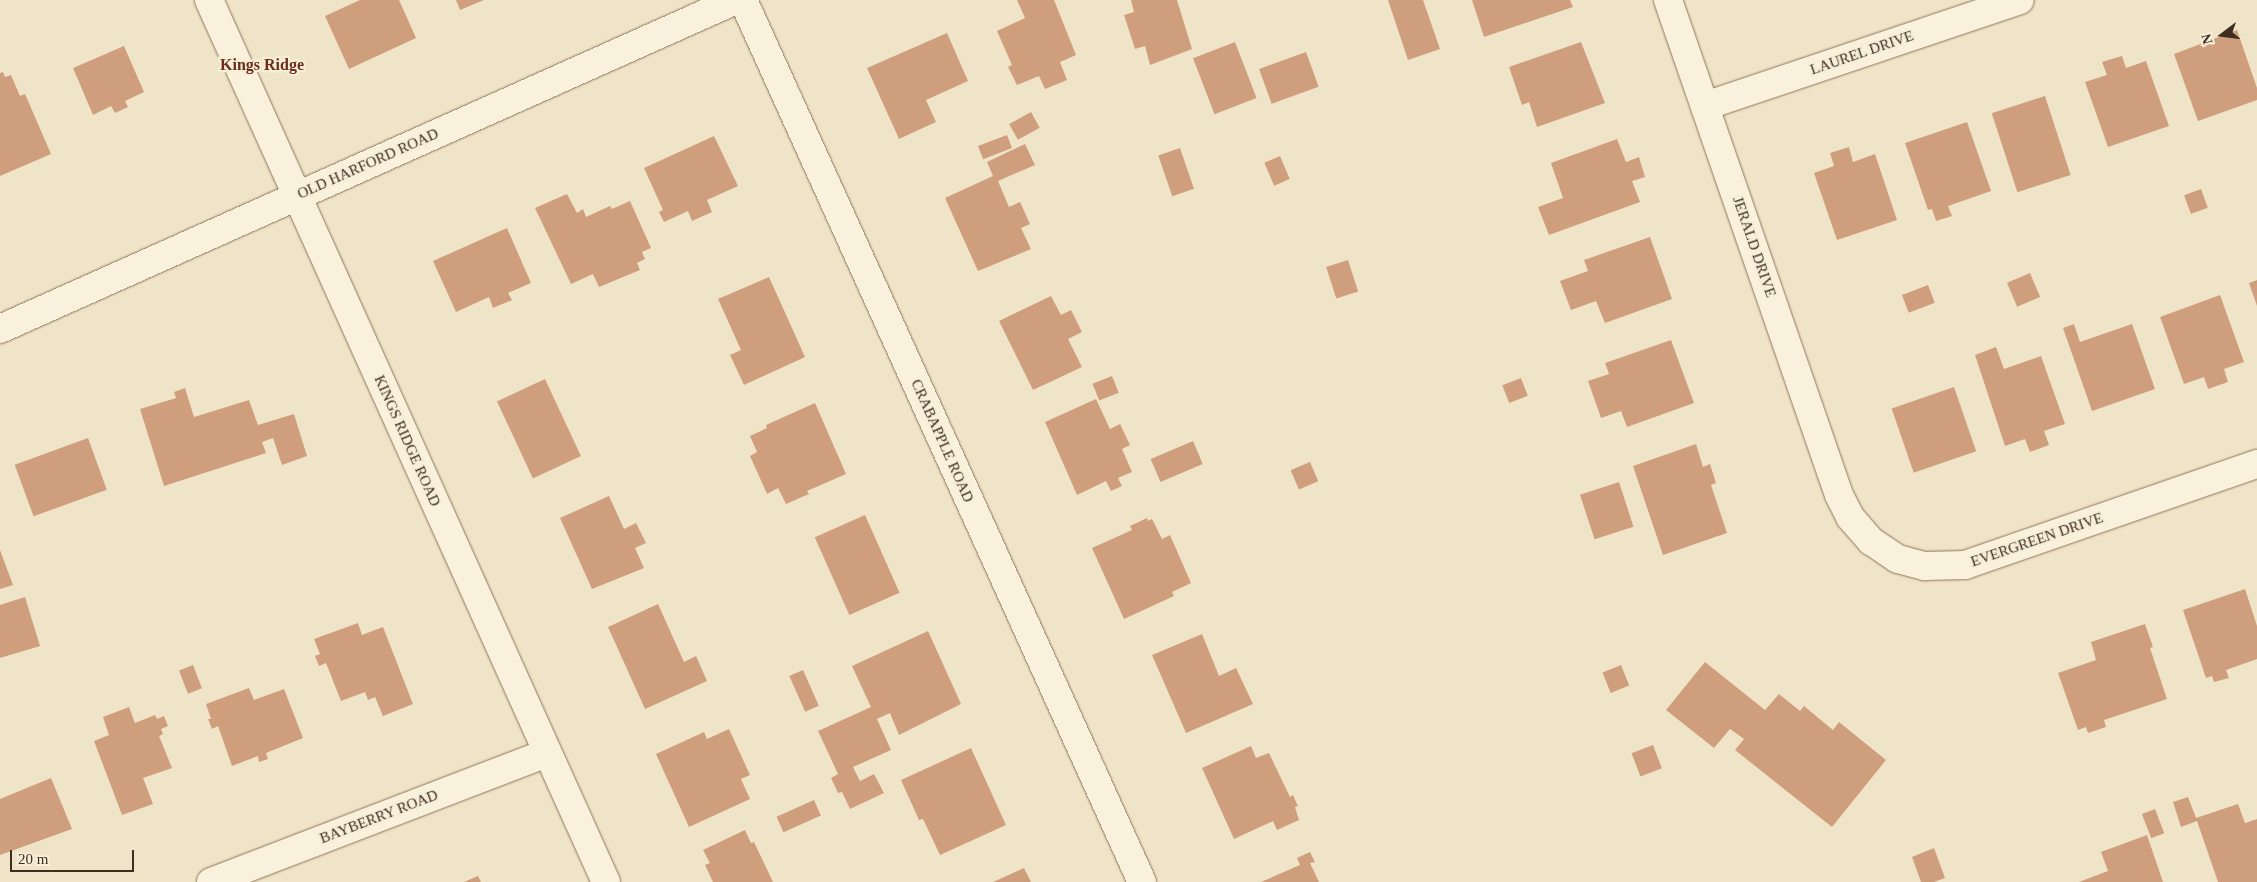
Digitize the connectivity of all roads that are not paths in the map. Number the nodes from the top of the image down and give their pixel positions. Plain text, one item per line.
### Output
1 (209, 0) edge
2 (736, 0) edge
3 (743, 0) edge
4 (1668, 0) edge
5 (2020, 0) edge
6 (1705, 106) junction
7 (297, 196) junction
8 (0, 329) edge
9 (2257, 464) edge
10 (1839, 494) joint
11 (547, 752) junction
12 (211, 882) edge
13 (606, 882) edge
14 (1142, 882) edge

1 - 7 street, KINGS RIDGE ROAD
2 - 7 street, OLD HARFORD ROAD
3 - 14 street, CRABAPPLE ROAD
4 - 6 street, JERALD DRIVE
5 - 6 street, LAUREL DRIVE
6 - 10 street, JERALD DRIVE
7 - 8 street, OLD HARFORD ROAD
7 - 11 street, KINGS RIDGE ROAD
9 - 10 street, EVERGREEN DRIVE
11 - 12 street, BAYBERRY ROAD
11 - 13 street, KINGS RIDGE ROAD

